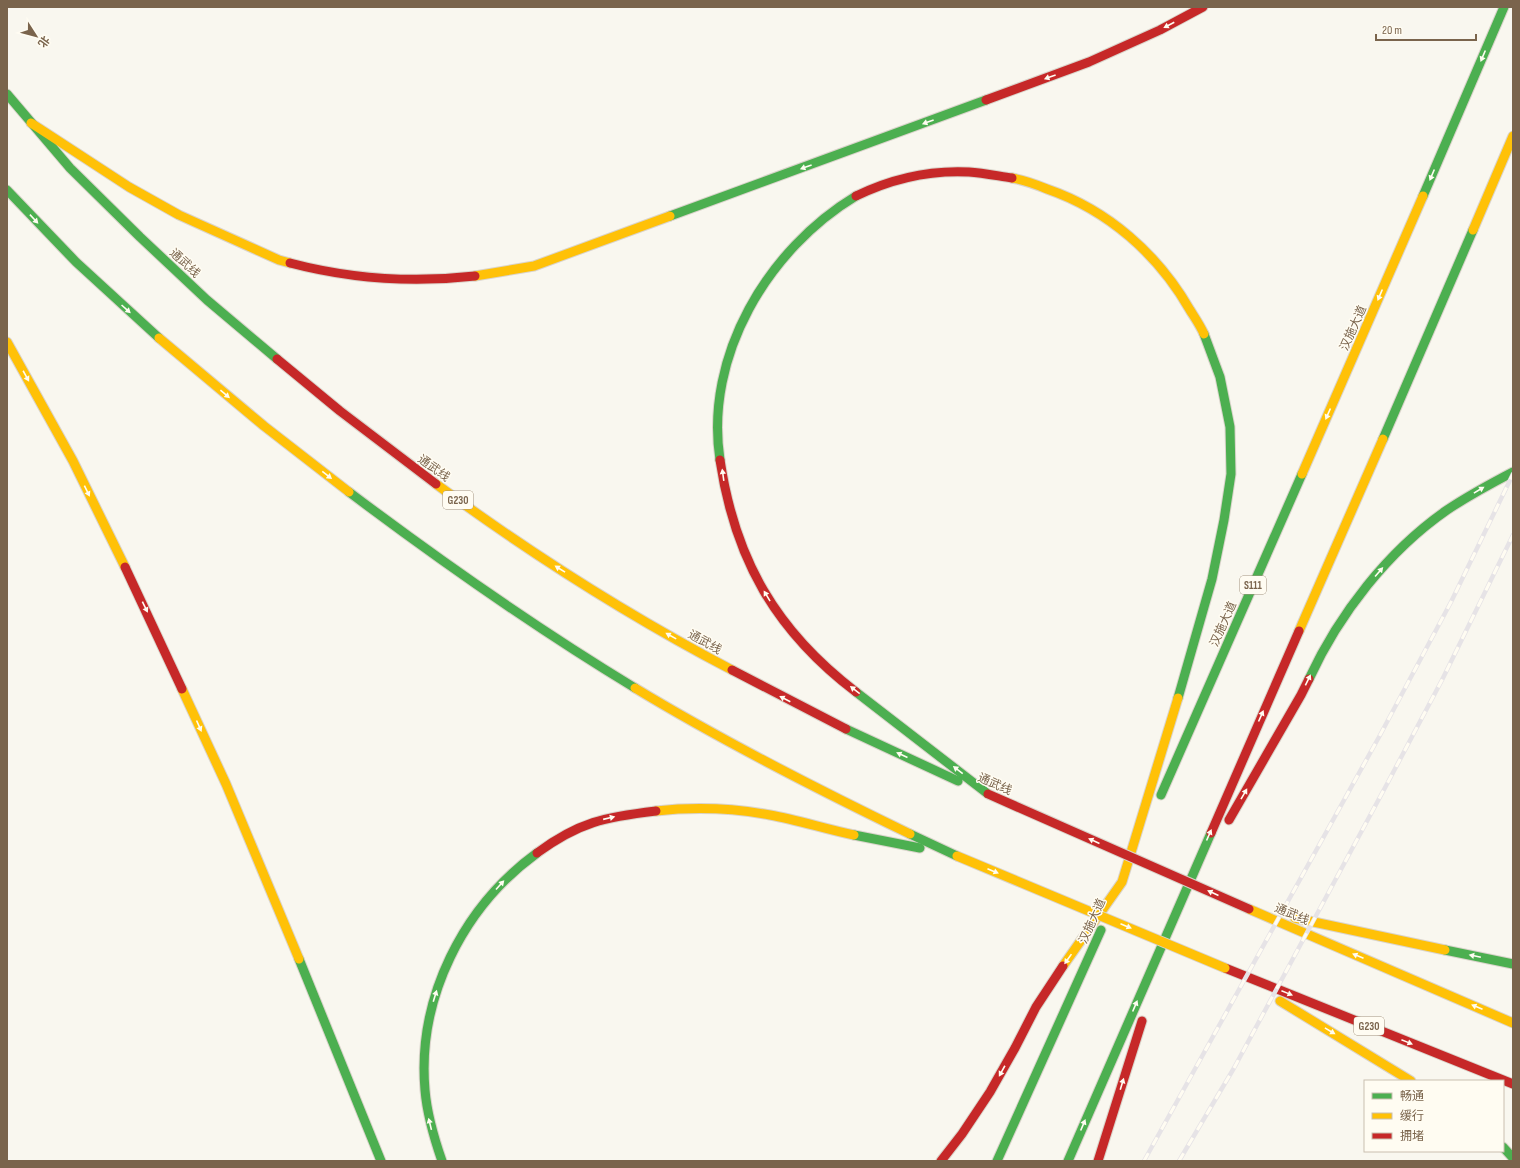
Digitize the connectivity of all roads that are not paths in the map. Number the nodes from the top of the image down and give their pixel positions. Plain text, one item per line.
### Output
1 (1203, 7) edge
2 (1504, 7) edge
3 (7, 94) edge
4 (32, 123) junction
5 (1513, 136) edge
6 (7, 190) edge
7 (7, 342) edge
8 (1513, 472) edge
9 (988, 794) junction
10 (957, 856) junction
11 (1123, 881) junction
12 (1249, 909) junction
13 (1175, 912) junction
14 (1513, 964) edge
15 (1225, 968) junction
16 (1513, 1023) edge
17 (1409, 1080) edge
18 (1503, 1080) edge
19 (1504, 1148) edge
20 (1513, 1158) edge
21 (381, 1161) edge
22 (442, 1161) edge
23 (941, 1161) edge
24 (997, 1161) edge
25 (1068, 1161) edge
26 (1098, 1161) edge

1 -> 4 highway
2 -> 11 highway, 汉施大道 / S111
3 - 4 highway, 通武线 / G230
9 -> 4 highway, 通武线 / G230
13 -> 5 highway
6 -> 10 highway, G230
7 -> 21 highway
13 -> 8 highway
9 -> 11 highway
12 -> 9 highway, 通武线 / G230, bridge
10 -> 15 highway, G230, bridge
22 -> 10 highway
11 -> 23 highway
11 - 24 highway, 汉施大道 / S111
14 -> 12 highway
16 -> 12 highway, 通武线 / G230
25 -> 13 highway
26 -> 13 highway
15 -> 17 highway
15 -> 18 highway, G230
19 - 20 highway

